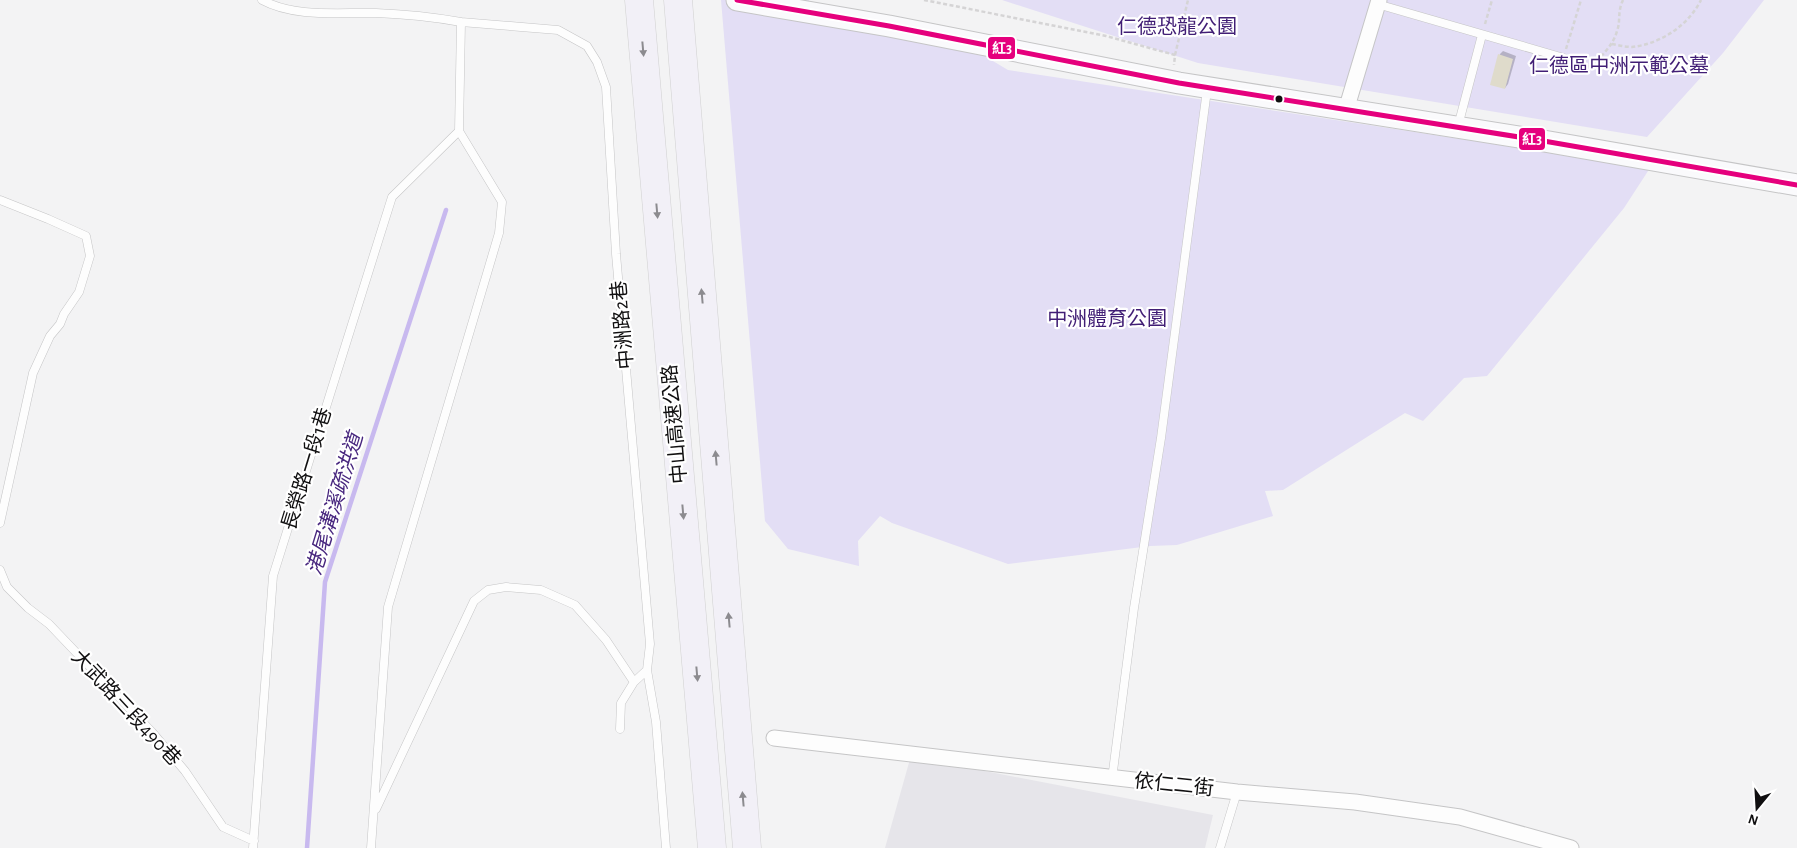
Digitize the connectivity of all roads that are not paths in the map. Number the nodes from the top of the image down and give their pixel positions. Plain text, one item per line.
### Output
1 (262, 0) edge
2 (639, 0) edge
3 (678, 0) edge
4 (737, 0) edge
5 (1378, 2) edge
6 (461, 22) junction
7 (1482, 35) junction
8 (1564, 58) road end
9 (1207, 87) junction
10 (1346, 110) junction
11 (1458, 128) junction
12 (459, 131) junction
13 (1797, 184) edge
14 (0, 200) edge
15 (0, 523) edge
16 (0, 570) edge
17 (647, 670) junction
18 (634, 682) junction
19 (620, 730) dead end
20 (774, 738) dead end
21 (1112, 778) junction
22 (1236, 792) junction
23 (374, 814) junction
24 (254, 845) edge
25 (371, 848) edge
26 (666, 848) edge
27 (712, 848) edge
28 (748, 848) edge
29 (1220, 848) edge
30 (1571, 848) edge

1 - 6 lane
2 -> 27 highway, 中山高速公路
28 -> 3 highway, 中山高速公路
4 - 9 street
5 - 7 lane
5 - 10 street
6 - 12 lane
6 - 17 lane, 中洲路2巷
7 - 8 lane
7 - 11 lane
9 - 10 street
9 - 21 lane
10 - 11 street
11 - 13 street
12 - 23 lane
12 - 24 lane, 長榮路一段1巷
14 - 15 lane
16 - 24 lane, 大武路三段490巷
17 - 18 lane
17 - 26 lane, 中洲路2巷
18 - 19 lane
18 - 23 lane
20 - 21 street, 依仁二街
21 - 22 street, 依仁二街
22 - 29 lane
22 - 30 street, 依仁二街
23 - 25 lane

